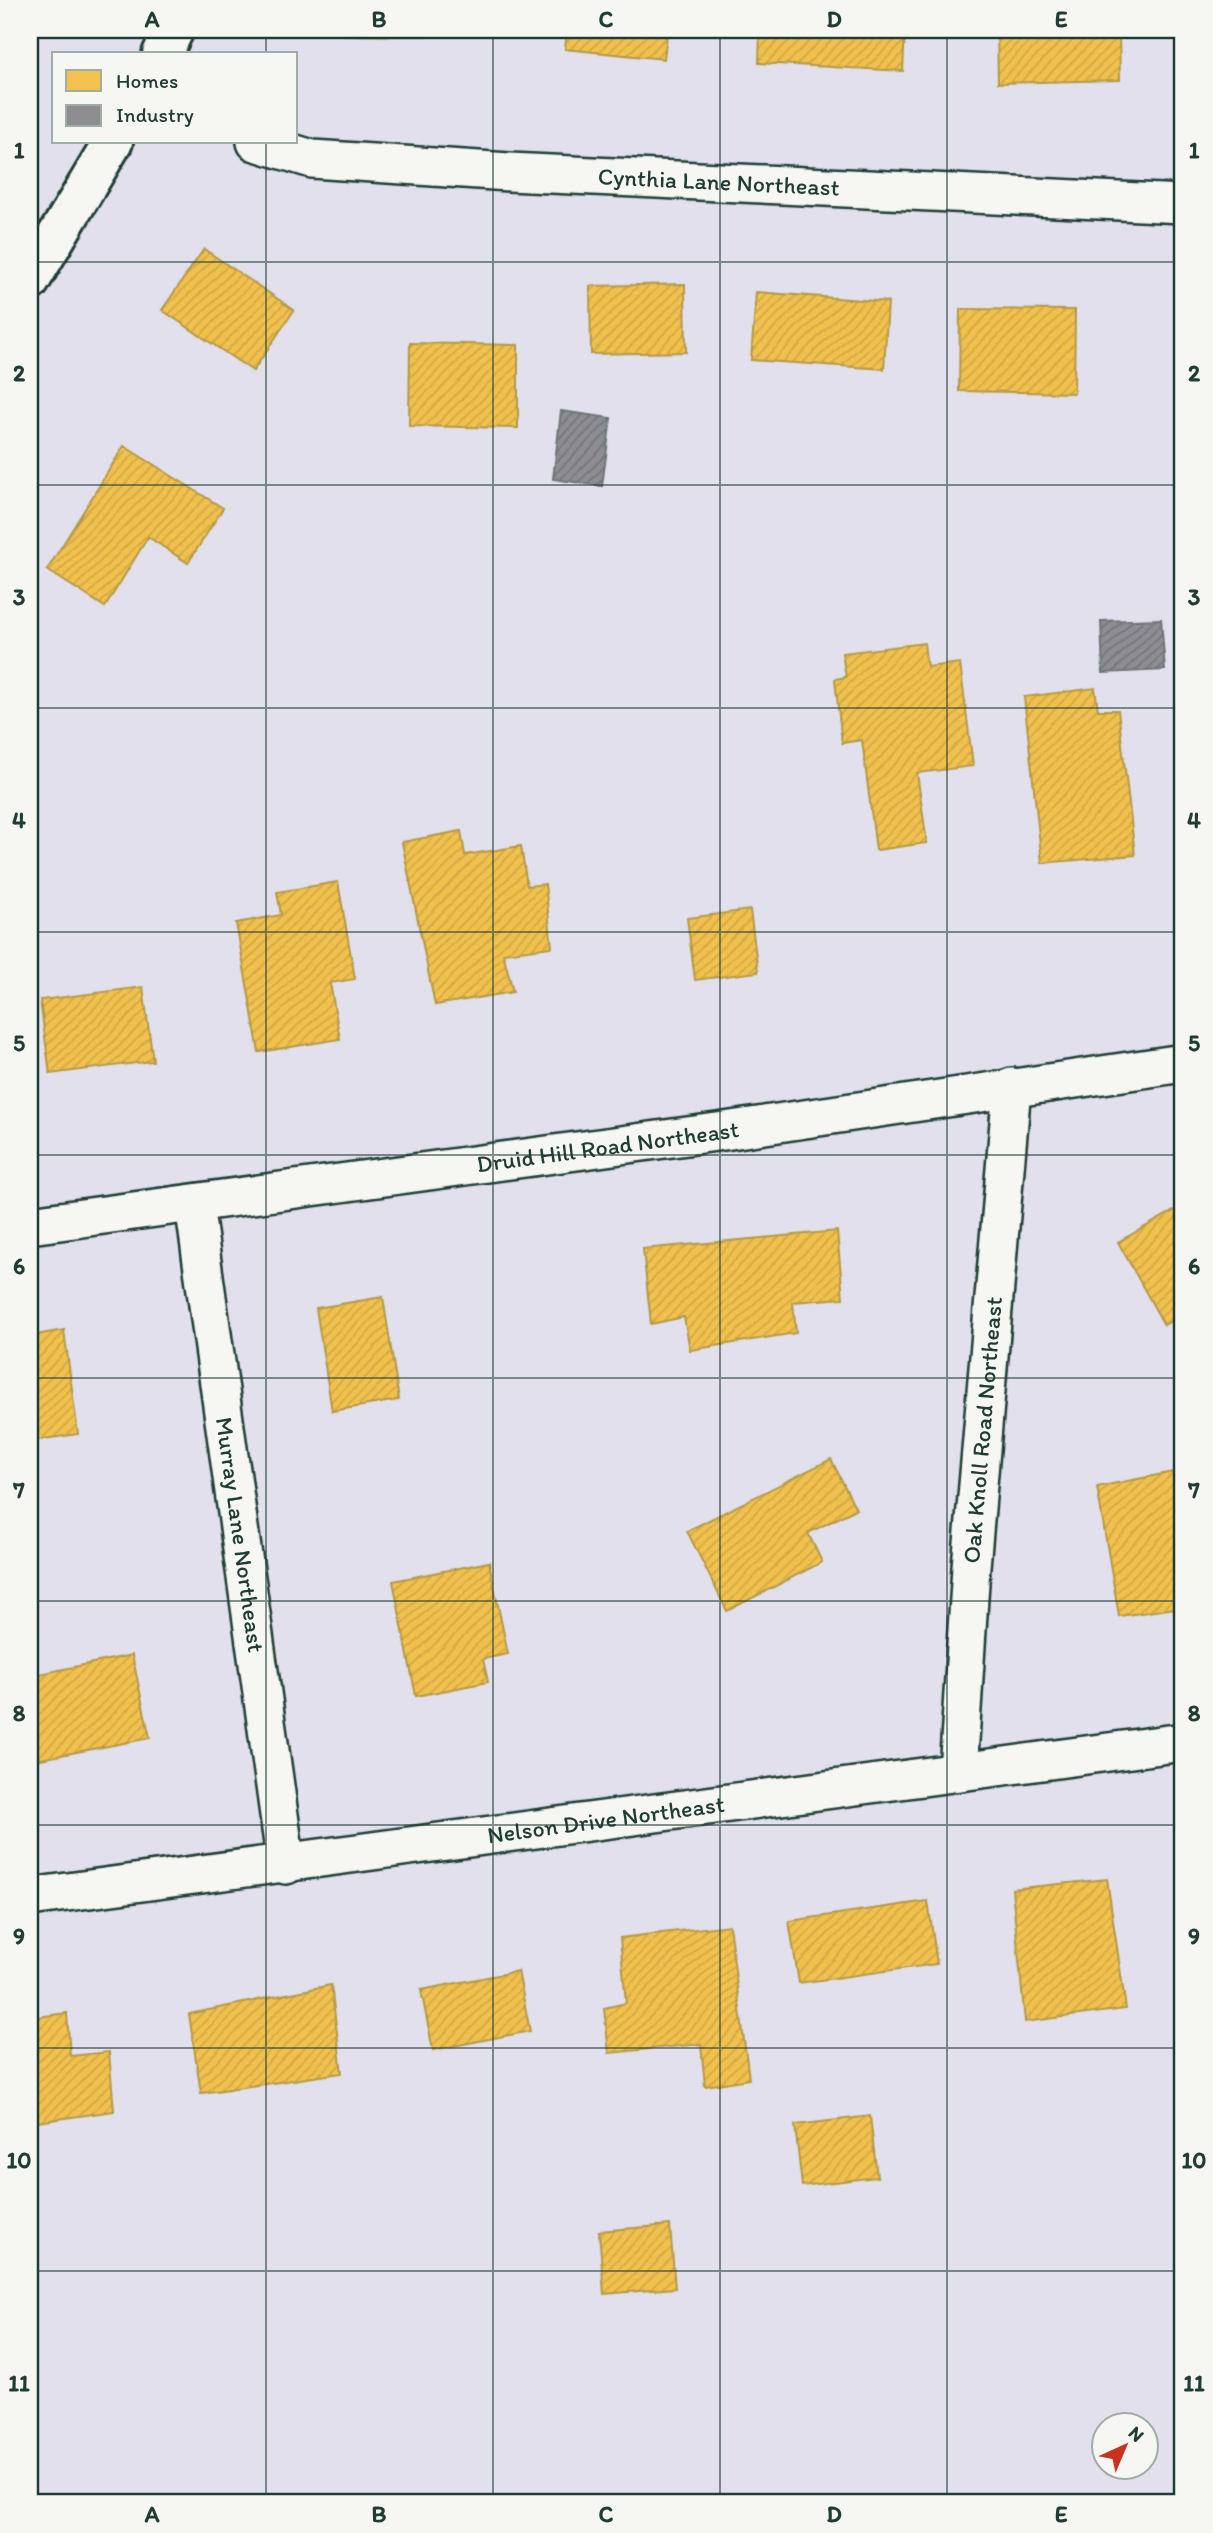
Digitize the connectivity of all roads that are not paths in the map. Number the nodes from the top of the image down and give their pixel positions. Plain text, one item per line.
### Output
1 (174, 30) edge
2 (163, 52) edge
3 (112, 144) edge
4 (263, 144) edge
5 (1183, 204) edge
6 (30, 281) edge
7 (1183, 1063) edge
8 (1012, 1087) junction
9 (194, 1204) junction
10 (30, 1225) edge
11 (1183, 1742) edge
12 (958, 1772) junction
13 (286, 1865) junction
14 (30, 1897) edge

1 - 2 main road
3 - 6 main road
4 - 5 street, Cynthia Lane Northeast
7 - 8 street, Druid Hill Road Northeast
8 - 9 street, Druid Hill Road Northeast
8 - 12 street, Oak Knoll Road Northeast
9 - 10 street, Druid Hill Road Northeast
9 - 13 street, Murray Lane Northeast
11 - 12 street, Nelson Drive Northeast
12 - 13 street, Nelson Drive Northeast
13 - 14 street, Nelson Drive Northeast

